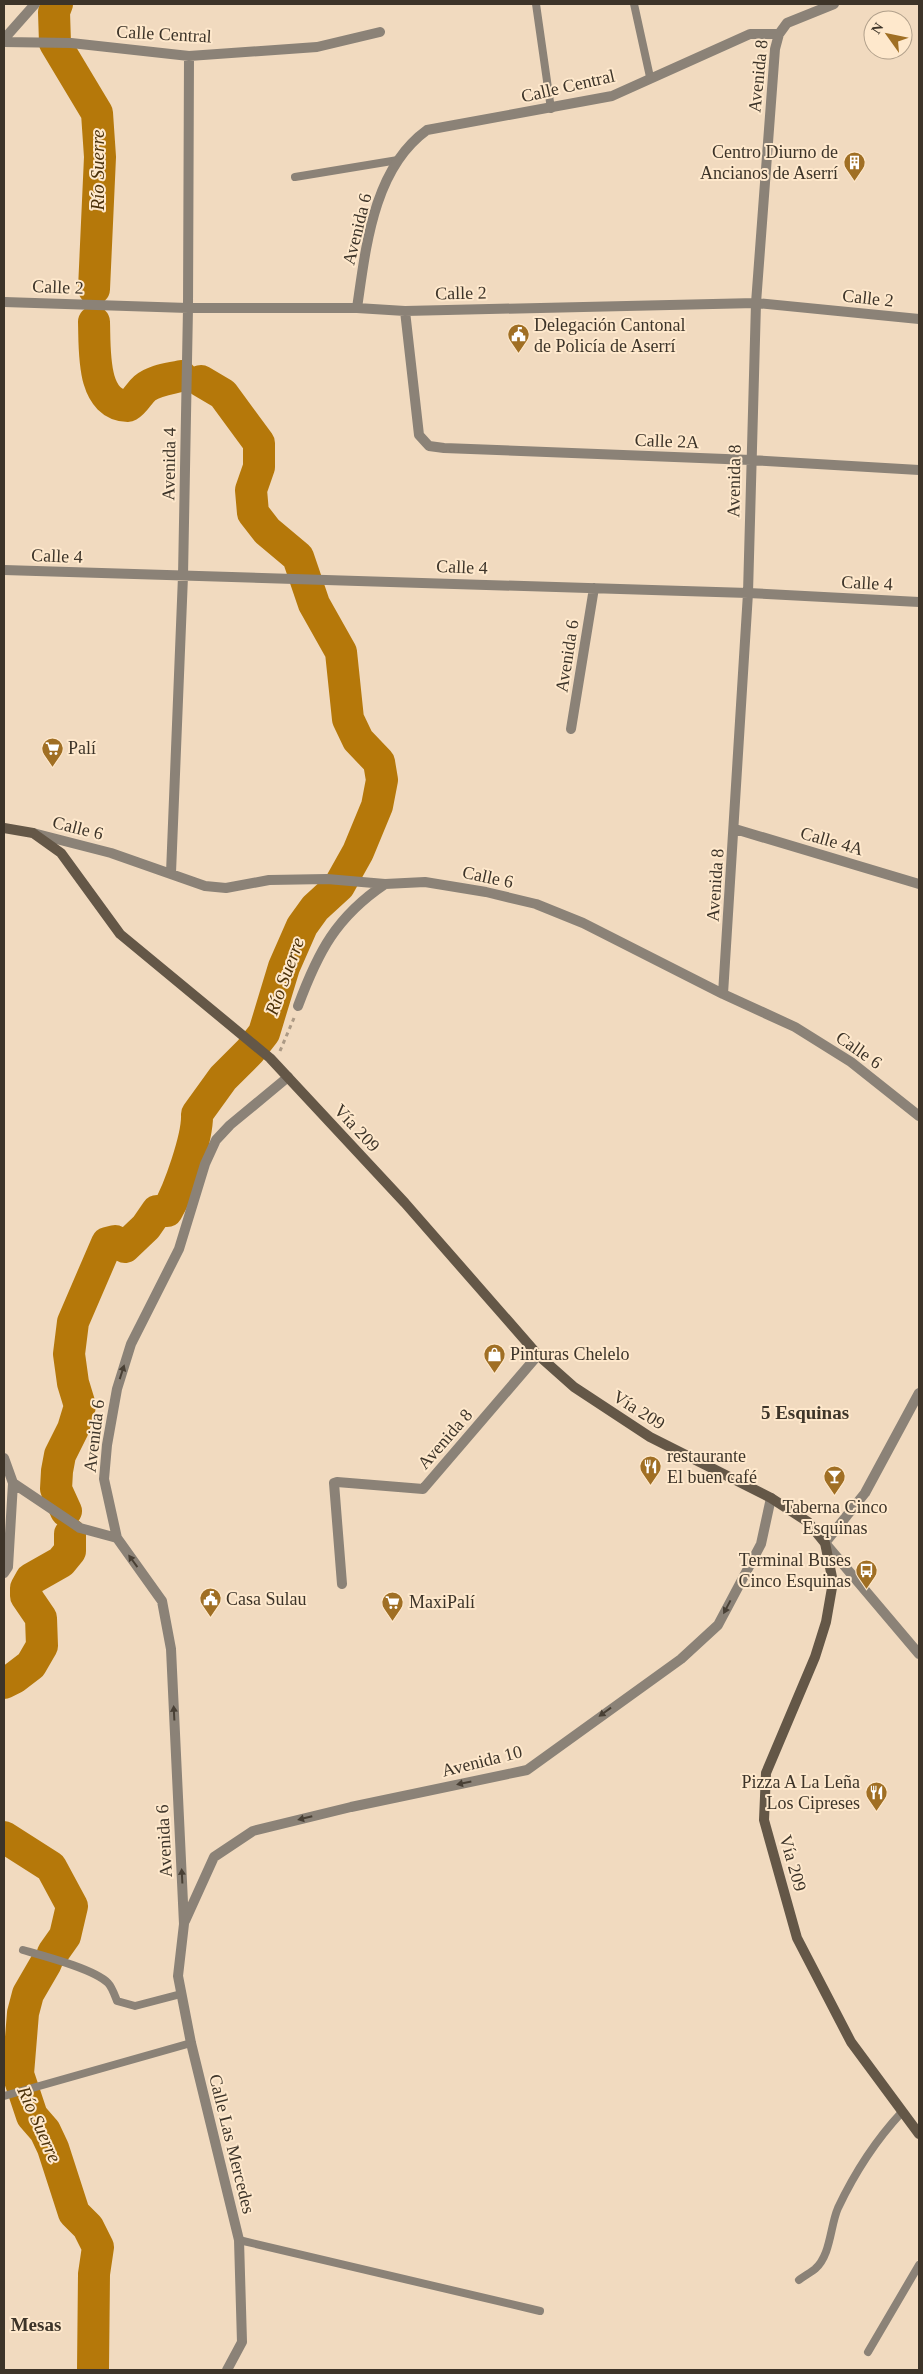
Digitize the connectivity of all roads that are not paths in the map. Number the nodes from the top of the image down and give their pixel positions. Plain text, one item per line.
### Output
1 (35, 4) edge
2 (536, 4) edge
3 (634, 4) edge
4 (834, 4) edge
5 (380, 32) dead end
6 (778, 34) junction
7 (4, 40) edge
8 (189, 56) junction
9 (650, 77) junction
10 (551, 109) junction
11 (398, 160) junction
12 (295, 177) dead end
13 (4, 302) edge
14 (756, 303) junction
15 (188, 308) junction
16 (357, 308) junction
17 (405, 311) junction
18 (919, 319) edge
19 (751, 460) junction
20 (919, 470) edge
21 (4, 570) edge
22 (183, 576) junction
23 (594, 588) junction
24 (748, 593) junction
25 (919, 602) edge
26 (571, 729) dead end
27 (4, 828) edge
28 (735, 829) junction
29 (33, 833) junction
30 (171, 873) junction
31 (385, 884) junction
32 (919, 884) edge
33 (723, 994) junction
34 (298, 1006) road end
35 (288, 1077) junction
36 (919, 1116) edge
37 (538, 1355) junction
38 (919, 1392) edge
39 (4, 1458) edge
40 (13, 1484) junction
41 (771, 1498) junction
42 (117, 1538) junction
43 (825, 1543) junction
44 (4, 1573) edge
45 (342, 1584) dead end
46 (919, 1654) edge
47 (184, 1924) junction
48 (24, 1950) dead end
49 (181, 1994) junction
50 (191, 2043) junction
51 (4, 2096) edge
52 (902, 2112) junction
53 (919, 2134) edge
54 (239, 2240) junction
55 (919, 2265) edge
56 (799, 2280) dead end
57 (540, 2311) dead end
58 (868, 2352) dead end
59 (229, 2369) edge

1 - 7 street
2 - 10 lane
3 - 9 lane
4 - 6 street, Avenida 8
5 - 8 street, Calle Central
6 - 9 street, Calle Central
6 - 14 street, Avenida 8
7 - 8 street, Calle Central
8 - 15 street, Avenida 4
9 - 10 street, Calle Central
10 - 11 street, Calle Central
11 - 12 lane
11 - 16 street, Avenida 6
13 - 15 street, Calle 2
14 - 17 street, Calle 2
14 - 18 street, Calle 2
14 - 19 street, Avenida 8
15 - 16 street, Calle 2
15 - 22 street, Avenida 4
16 - 17 street, Calle 2
17 - 19 street, Calle 2A
19 - 20 street, Calle 2A
19 - 24 street, Avenida 8
21 - 22 street, Calle 4
22 - 23 street, Calle 4
22 - 30 street, Avenida 4
23 - 24 street, Calle 4
23 - 26 street, Avenida 6
24 - 25 street, Calle 4
24 - 28 street, Avenida 8
27 - 29 main road, Calle 6
28 - 32 street, Calle 4A
28 - 33 street, Avenida 8
29 - 30 street, Calle 6
29 - 35 main road, Vía 209
30 - 31 street, Calle 6
31 - 33 street, Calle 6
31 - 34 street
33 - 36 street, Calle 6
35 - 37 main road, Vía 209
42 -> 35 street, Avenida 6
37 - 41 main road, Vía 209
37 - 45 street, Avenida 8
38 - 43 street
39 - 40 street
40 - 42 street
40 - 44 street
41 - 43 main road, Vía 209
41 -> 47 street, Avenida 10
47 -> 42 street, Avenida 6
43 - 46 street
43 - 52 main road, Vía 209
47 - 49 street, Calle Las Mercedes
48 - 49 lane
49 - 50 street, Calle Las Mercedes
50 - 51 lane
50 - 54 street, Calle Las Mercedes
52 - 53 main road, Vía 209
52 - 56 lane
54 - 57 lane
54 - 59 street, Calle Las Mercedes
55 - 58 lane

